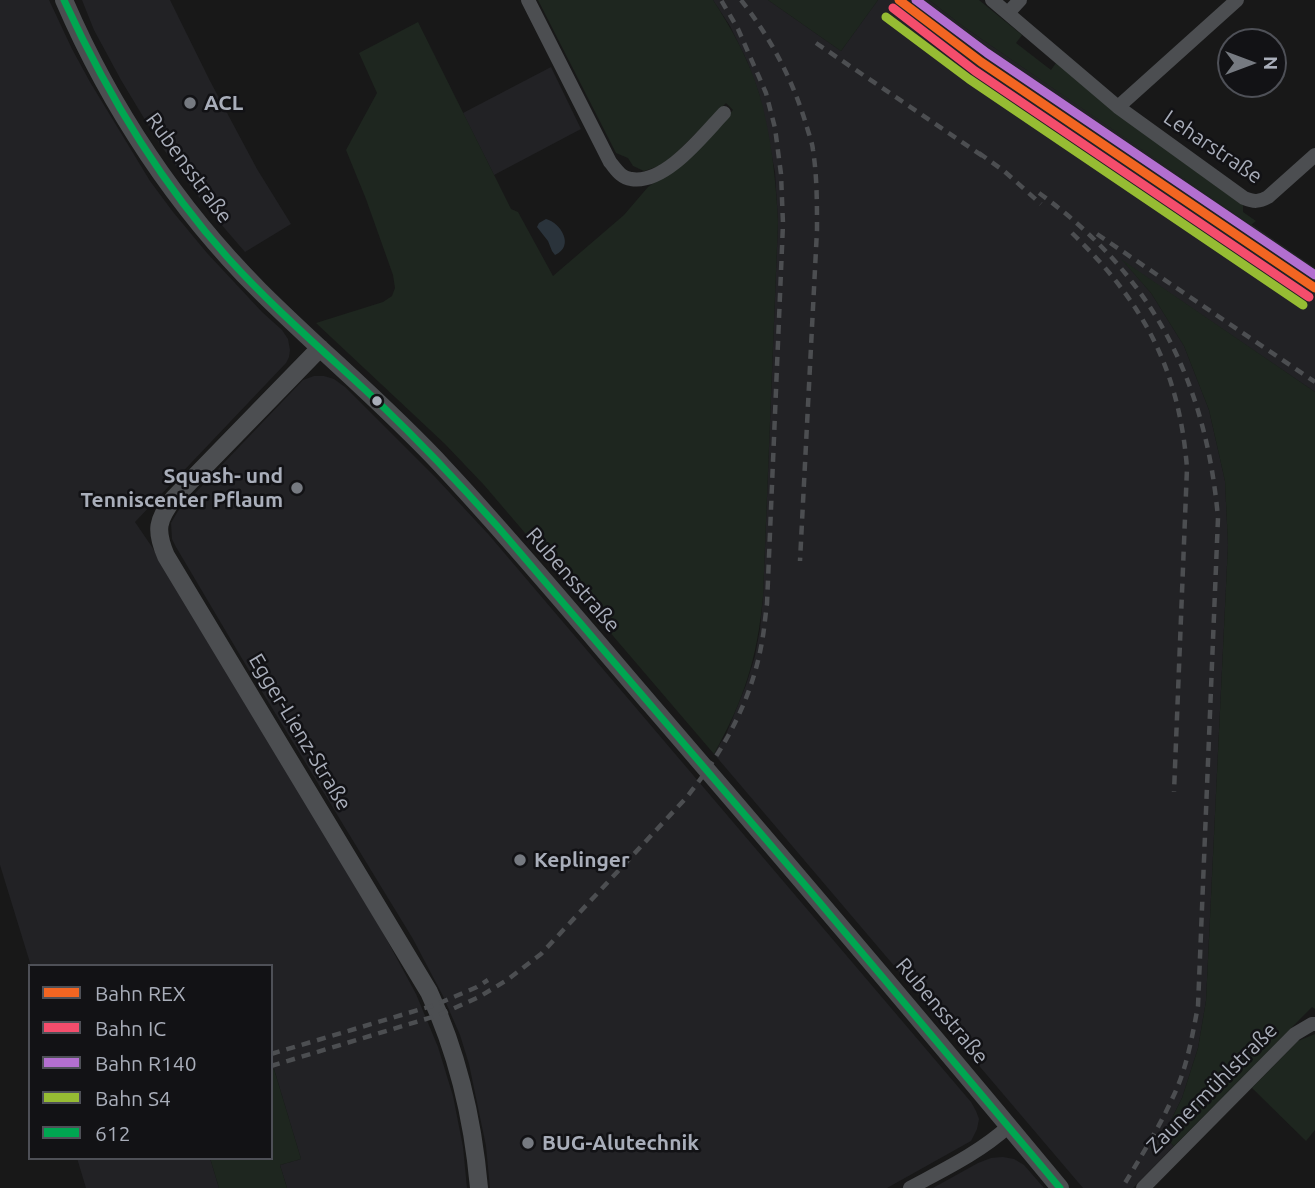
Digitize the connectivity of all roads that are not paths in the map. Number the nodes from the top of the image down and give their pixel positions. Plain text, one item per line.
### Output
1 (64, 0) edge
2 (528, 0) edge
3 (992, 0) edge
4 (1020, 0) edge
5 (1235, 2) edge
6 (1008, 13) junction
7 (1118, 107) junction
8 (724, 113) dead end
9 (1315, 155) edge
10 (320, 348) junction
11 (1315, 1024) edge
12 (1009, 1126) junction
13 (480, 1188) edge
14 (910, 1188) edge
15 (1060, 1188) edge
16 (1143, 1188) edge

1 - 10 street, Rubensstraße
2 - 8 street
3 - 6 street, Leharstraße
4 - 6 street
5 - 7 street
6 - 7 street, Leharstraße
7 - 9 street, Leharstraße
10 - 12 street, Rubensstraße
10 - 13 street, Egger-Lienz-Straße
11 - 16 street, Zaunermühlstraße
12 - 14 street
12 - 15 street, Rubensstraße

